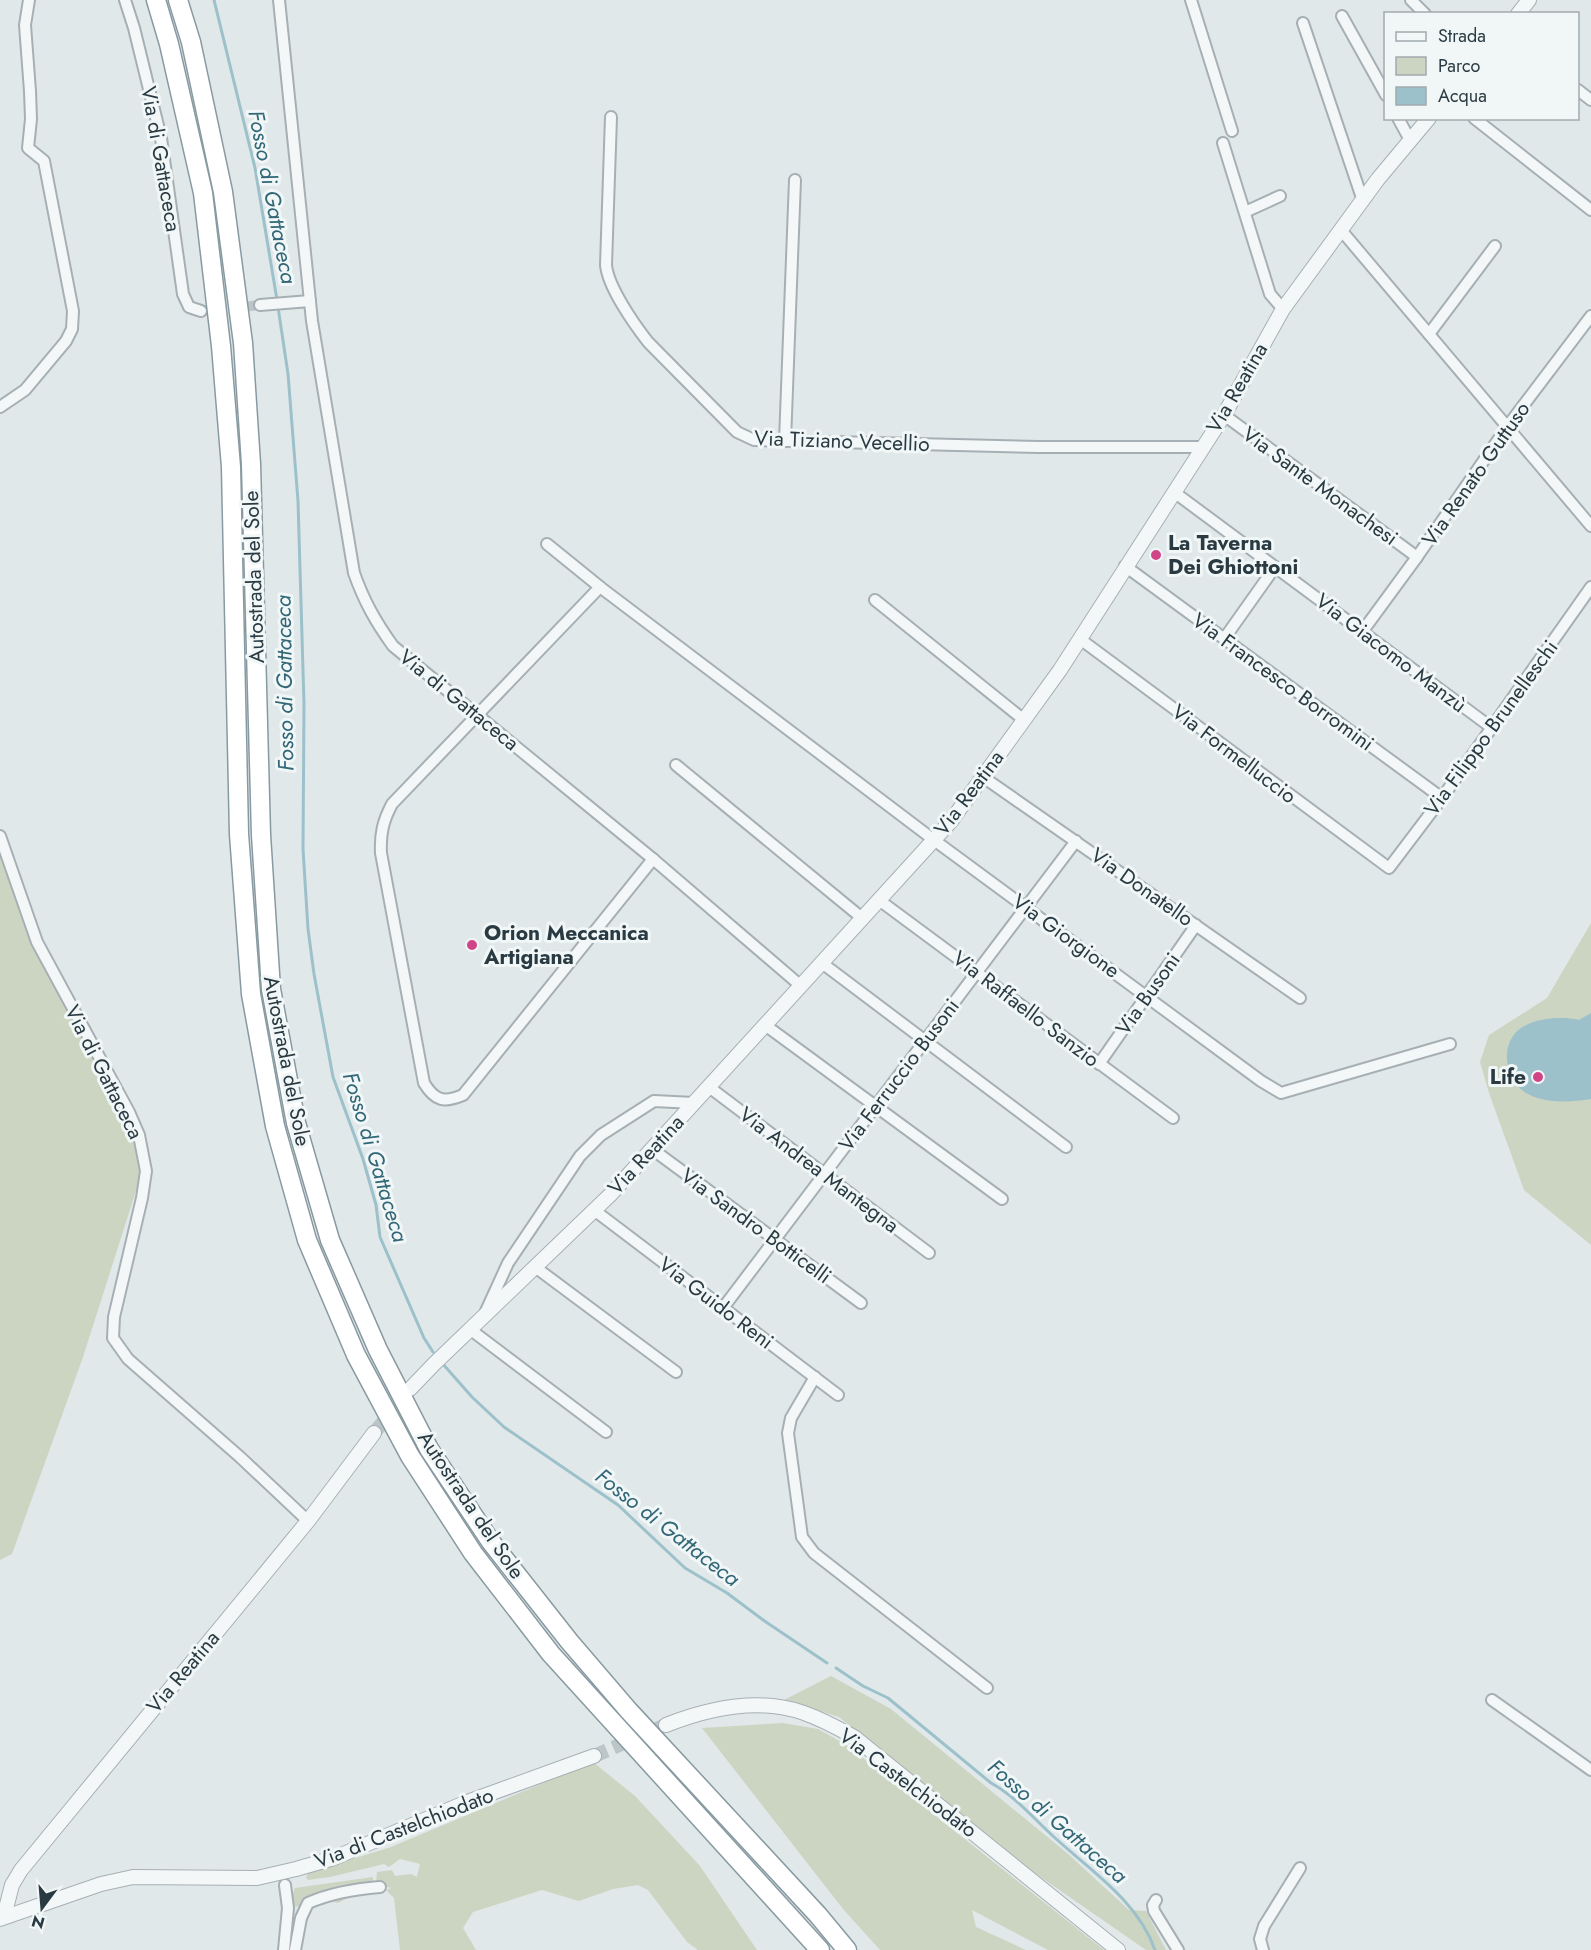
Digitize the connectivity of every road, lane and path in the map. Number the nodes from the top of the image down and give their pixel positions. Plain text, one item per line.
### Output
1 (29, 0) edge
2 (124, 0) edge
3 (156, 0) edge
4 (178, 0) edge
5 (279, 0) edge
6 (1191, 0) edge
7 (1411, 0) edge
8 (1529, 0) edge
9 (1423, 12) edge
10 (1520, 12) edge
11 (1342, 16) dead end
12 (1303, 23) dead end
13 (1384, 91) edge
14 (1579, 91) edge
15 (1591, 100) edge
16 (611, 117) dead end
17 (1399, 120) edge
18 (1427, 120) edge
19 (1477, 120) edge
20 (1232, 131) dead end
21 (1410, 141) junction
22 (1223, 144) dead end
23 (795, 180) dead end
24 (1280, 196) dead end
25 (1363, 201) junction
26 (1591, 210) edge
27 (1245, 212) junction
28 (1341, 230) junction
29 (1495, 246) dead end
30 (310, 301) junction
31 (260, 306) tunnel mouth
32 (1283, 309) junction
33 (201, 311) dead end
34 (1591, 316) edge
35 (1429, 334) junction
36 (0, 407) edge
37 (1224, 415) junction
38 (1507, 427) junction
39 (785, 441) junction
40 (1203, 447) junction
41 (1174, 492) junction
42 (1591, 526) edge
43 (547, 544) dead end
44 (1417, 557) junction
45 (1125, 566) junction
46 (1275, 567) junction
47 (600, 586) junction
48 (1591, 587) edge
49 (875, 600) dead end
50 (1362, 632) junction
51 (1080, 639) junction
52 (1224, 639) junction
53 (478, 715) junction
54 (1024, 720) junction
55 (1492, 728) junction
56 (676, 765) dead end
57 (983, 777) junction
58 (1442, 798) junction
59 (0, 836) edge
60 (934, 840) junction
61 (1076, 841) junction
62 (653, 860) junction
63 (1389, 868) joint
64 (879, 900) junction
65 (1026, 907) junction
66 (862, 918) junction
67 (1196, 925) junction
68 (822, 963) junction
69 (976, 973) junction
70 (801, 986) junction
71 (1146, 996) junction
72 (1300, 998) dead end
73 (765, 1025) junction
74 (925, 1040) junction
75 (1450, 1044) dead end
76 (1099, 1064) junction
77 (709, 1087) junction
78 (694, 1103) junction
79 (876, 1106) junction
80 (1173, 1118) dead end
81 (1066, 1147) dead end
82 (652, 1149) junction
83 (824, 1174) junction
84 (1002, 1199) dead end
85 (594, 1210) junction
86 (775, 1240) junction
87 (929, 1253) dead end
88 (536, 1267) junction
89 (861, 1303) dead end
90 (723, 1308) junction
91 (483, 1318) junction
92 (471, 1330) junction
93 (676, 1372) dead end
94 (815, 1377) junction
95 (410, 1389) tunnel mouth
96 (838, 1395) dead end
97 (606, 1432) dead end
98 (374, 1433) tunnel mouth
99 (308, 1521) junction
100 (987, 1688) dead end
101 (1492, 1700) dead end
102 (666, 1725) tunnel mouth
103 (594, 1756) tunnel mouth
104 (1591, 1770) edge
105 (1300, 1868) dead end
106 (285, 1885) dead end
107 (380, 1887) dead end
108 (1156, 1900) dead end
109 (2, 1917) edge
110 (284, 1950) edge
111 (294, 1950) edge
112 (820, 1950) edge
113 (847, 1950) edge
114 (1118, 1950) edge
115 (1178, 1950) edge
116 (1263, 1950) edge

1 - 36 street
2 - 33 street, Via di Gattaceca
3 - 112 highway, Autostrada del Sole
4 - 113 highway, Autostrada del Sole
5 - 30 street, Via di Gattaceca
6 - 20 street
7 - 9 street
8 - 10 street
11 - 13 street
12 - 25 street
14 - 15 street
16 - 39 street, Via Tiziano Vecellio
17 - 21 street
18 - 21 street, Via Reatina
19 - 26 street
21 - 25 street, Via Reatina
22 - 27 street
23 - 39 street
24 - 27 street
25 - 28 street, Via Reatina
27 - 32 street
28 - 32 street, Via Reatina
28 - 35 street
29 - 35 street
30 - 31 street
30 - 53 street, Via di Gattaceca
32 - 37 street, Via Reatina
34 - 38 street, Via Renato Guttuso
35 - 38 street
37 - 40 street, Via Reatina
37 - 44 street, Via Sante Monachesi
38 - 42 street
38 - 44 street, Via Renato Guttuso
39 - 40 street, Via Tiziano Vecellio
40 - 41 street, Via Reatina
41 - 45 street, Via Reatina
41 - 46 street, Via Giacomo Manzù
43 - 47 street, Via Giorgione
44 - 50 street, Via Renato Guttuso
45 - 51 street, Via Reatina
45 - 52 street, Via Francesco Borromini
46 - 50 street, Via Giacomo Manzù
46 - 52 street
47 - 53 street
47 - 60 street, Via Giorgione
48 - 55 street, Via Filippo Brunelleschi
49 - 54 street
50 - 55 street, Via Giacomo Manzù
51 - 54 street, Via Reatina
51 - 63 street, Via Formelluccio
52 - 58 street, Via Francesco Borromini
53 - 62 street, Via di Gattaceca
53 - 62 street
54 - 57 street, Via Reatina
55 - 58 street, Via Filippo Brunelleschi
56 - 66 street
57 - 60 street, Via Reatina
57 - 61 street, Via Donatello
58 - 63 street, Via Filippo Brunelleschi
59 - 99 street, Via di Gattaceca
60 - 64 street, Via Reatina
60 - 65 street, Via Giorgione
61 - 65 street, Via Ferruccio Busoni
61 - 67 street, Via Donatello
62 - 70 street, Via di Gattaceca
64 - 66 street, Via Reatina
64 - 69 street, Via Raffaello Sanzio
65 - 69 street, Via Ferruccio Busoni
65 - 71 street, Via Giorgione
66 - 68 street, Via Reatina
67 - 71 street, Via Busoni
67 - 72 street, Via Donatello
68 - 70 street, Via Reatina
68 - 74 street
69 - 74 street, Via Ferruccio Busoni
69 - 76 street, Via Raffaello Sanzio
70 - 73 street, Via Reatina
71 - 75 street, Via Giorgione
71 - 76 street, Via Busoni
73 - 77 street, Via Reatina
73 - 79 street
74 - 79 street, Via Ferruccio Busoni
74 - 81 street
76 - 80 street, Via Raffaello Sanzio
77 - 78 street, Via Reatina
77 - 83 street, Via Andrea Mantegna
78 - 82 street, Via Reatina
78 - 91 street
79 - 83 street, Via Ferruccio Busoni
79 - 84 street
82 - 85 street, Via Reatina
82 - 86 street, Via Sandro Botticelli
83 - 86 street, Via Ferruccio Busoni
83 - 87 street, Via Andrea Mantegna
85 - 88 street, Via Reatina
85 - 90 street, Via Guido Reni
86 - 89 street, Via Sandro Botticelli
86 - 90 street, Via Ferruccio Busoni
88 - 91 street, Via Reatina
88 - 93 street
90 - 94 street, Via Guido Reni
91 - 92 street, Via Reatina
92 - 95 street, Via Reatina
92 - 97 street
94 - 96 street, Via Guido Reni
94 - 100 street
98 - 99 street, Via Reatina
99 - 109 street, Via Reatina
101 - 104 street
102 - 114 street, Via Castelchiodato
103 - 109 street, Via di Castelchiodato
105 - 116 street
106 - 110 street
107 - 111 street
108 - 115 street

